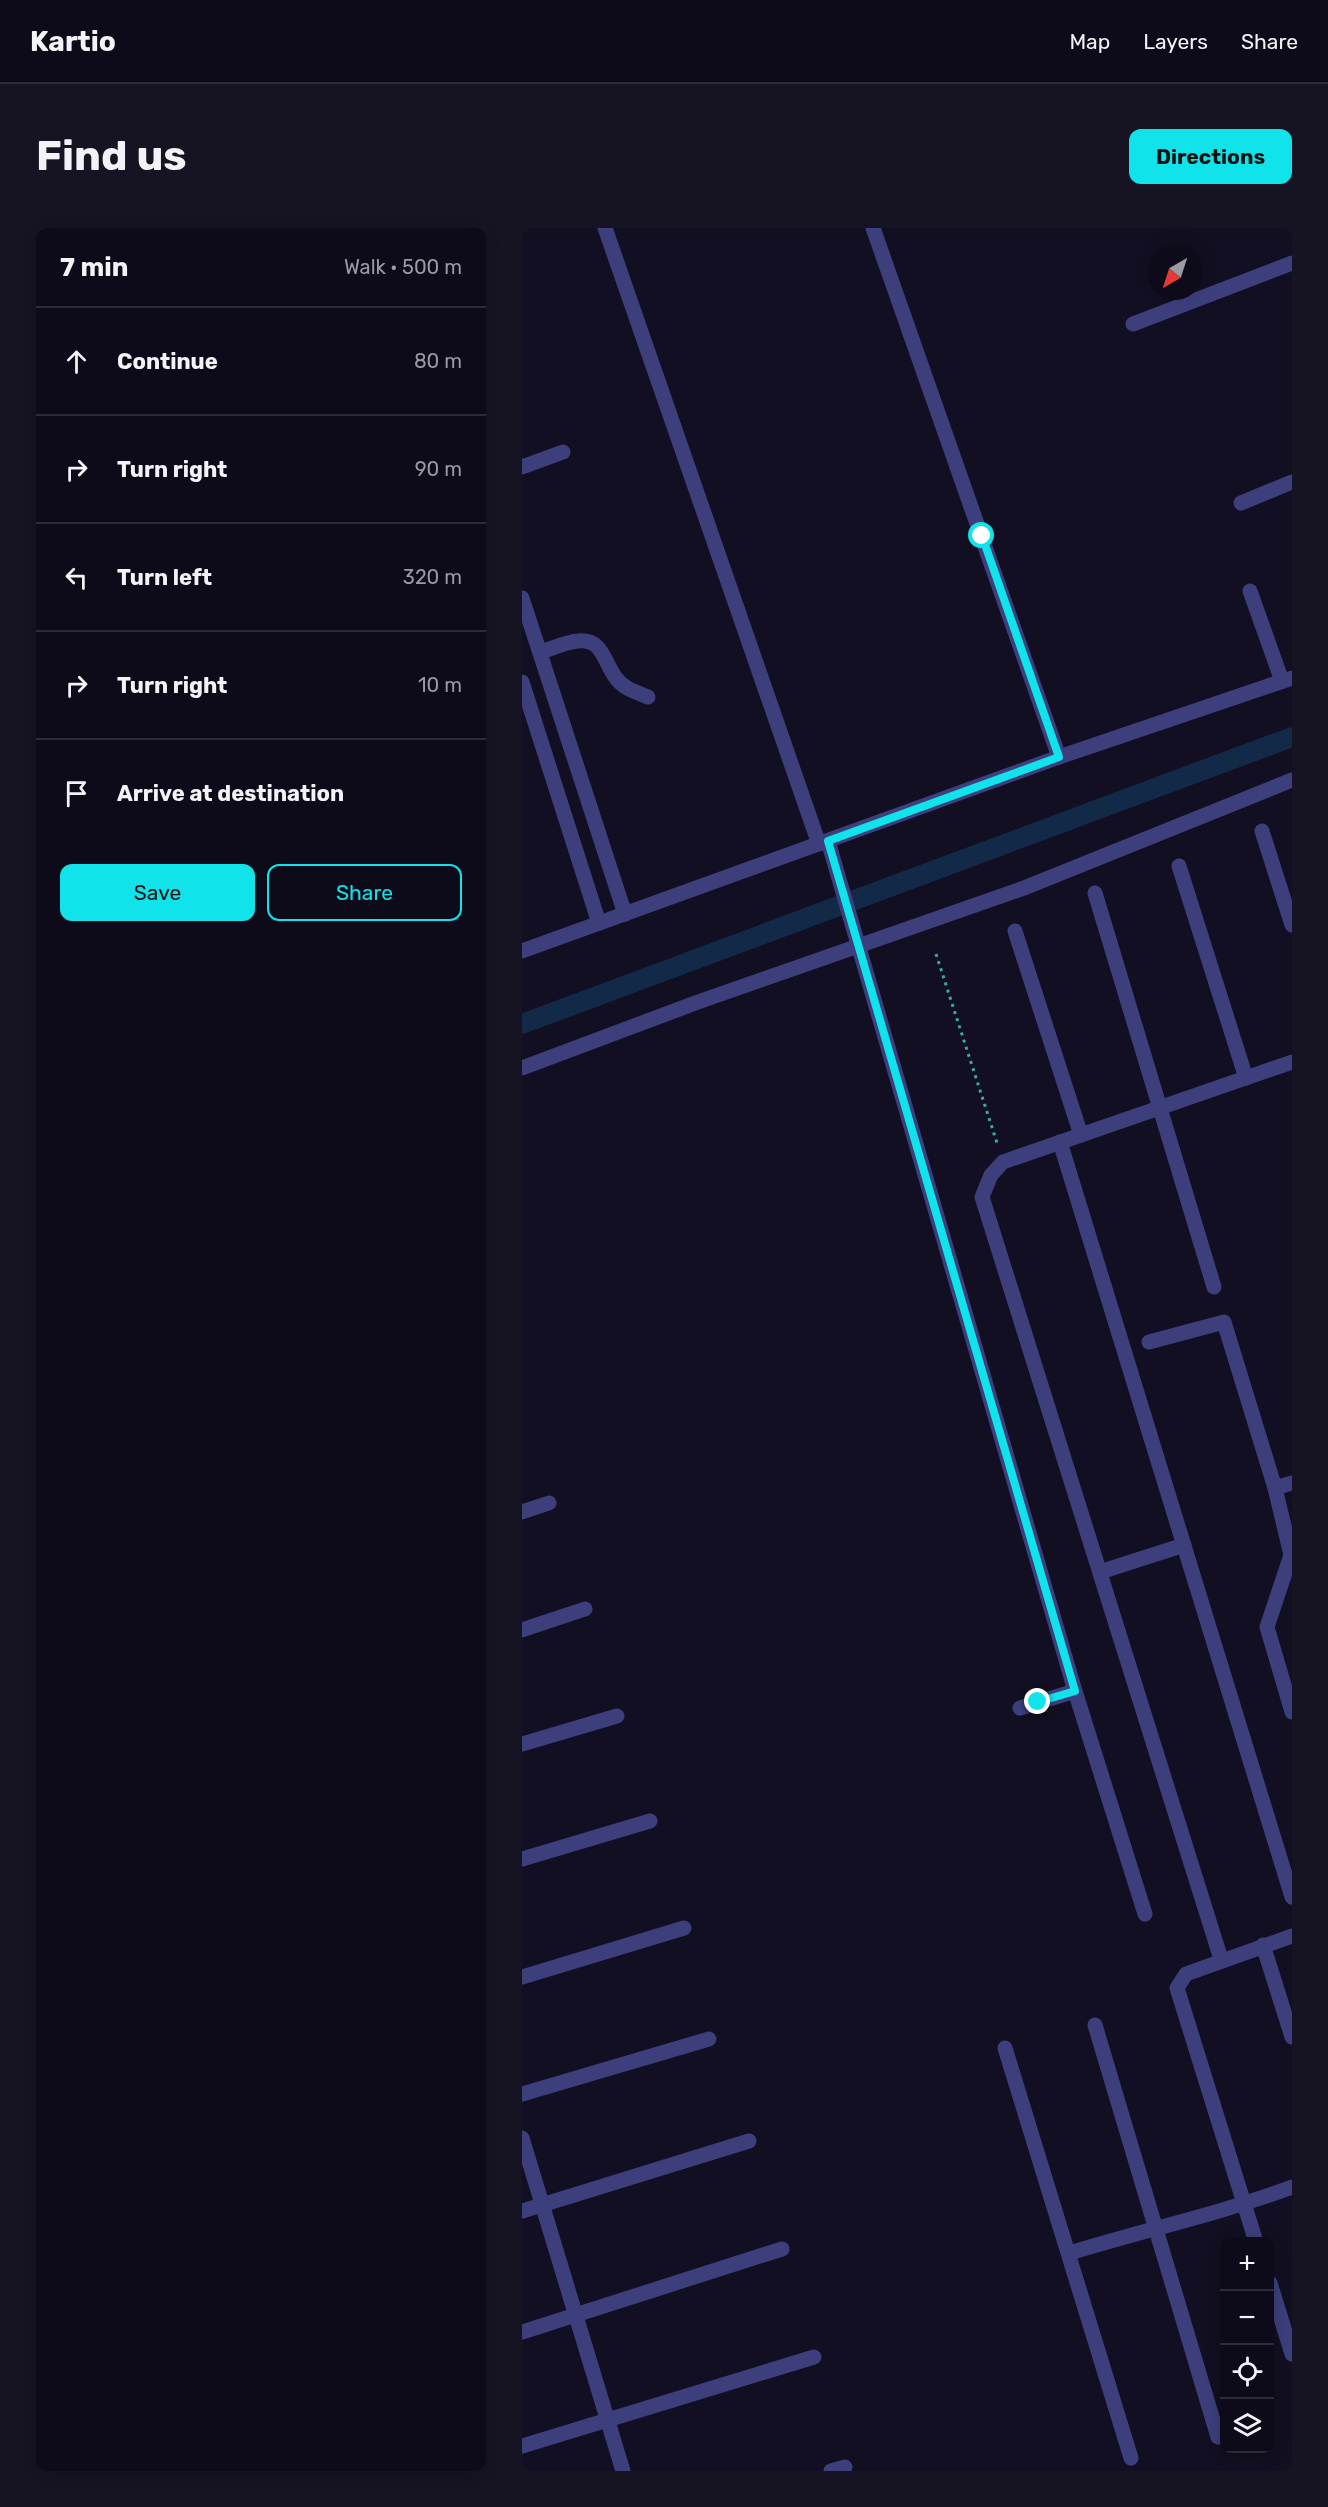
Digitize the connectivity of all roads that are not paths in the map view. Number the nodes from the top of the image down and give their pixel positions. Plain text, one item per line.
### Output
1 (605, 228) edge
2 (873, 228) edge
3 (1292, 263) edge
4 (1133, 324) dead end
5 (563, 452) dead end
6 (522, 467) edge
7 (1292, 482) edge
8 (1241, 503) dead end
9 (1250, 591) dead end
10 (522, 598) edge
11 (541, 652) junction
12 (1287, 679) edge
13 (522, 681) edge
14 (648, 697) dead end
15 (1059, 757) junction
16 (1292, 780) edge
17 (1262, 831) dead end
18 (824, 843) junction
19 (1179, 866) dead end
20 (1095, 893) dead end
21 (625, 914) junction
22 (598, 924) junction
23 (1292, 925) edge
24 (1015, 931) dead end
25 (860, 947) junction
26 (522, 951) edge
27 (1292, 1062) edge
28 (522, 1068) edge
29 (1246, 1078) junction
30 (1160, 1108) junction
31 (1081, 1135) junction
32 (1060, 1142) junction
33 (1214, 1287) dead end
34 (1149, 1342) dead end
35 (1292, 1483) edge
36 (1275, 1488) junction
37 (549, 1503) dead end
38 (522, 1512) edge
39 (1287, 1517) edge
40 (1184, 1545) junction
41 (1100, 1572) junction
42 (585, 1609) dead end
43 (522, 1630) edge
44 (1075, 1691) junction
45 (1020, 1708) dead end
46 (1292, 1712) edge
47 (616, 1716) dead end
48 (522, 1744) edge
49 (650, 1821) dead end
50 (522, 1859) edge
51 (1292, 1897) edge
52 (1145, 1914) dead end
53 (684, 1928) dead end
54 (1292, 1936) edge
55 (1263, 1945) junction
56 (1221, 1959) junction
57 (522, 1977) edge
58 (1095, 2025) dead end
59 (1292, 2037) edge
60 (709, 2039) dead end
61 (1005, 2048) dead end
62 (522, 2094) edge
63 (522, 2138) edge
64 (749, 2141) dead end
65 (1292, 2187) edge
66 (1245, 2204) junction
67 (541, 2205) junction
68 (522, 2211) edge
69 (1155, 2226) junction
70 (1255, 2237) edge
71 (782, 2249) dead end
72 (1070, 2253) junction
73 (1272, 2291) edge
74 (575, 2316) junction
75 (522, 2332) edge
76 (1292, 2354) edge
77 (814, 2357) dead end
78 (608, 2418) junction
79 (1218, 2437) dead end
80 (522, 2446) edge
81 (1131, 2458) dead end
82 (623, 2471) edge

1 - 18 street
2 - 15 street
3 - 4 street
5 - 6 street
7 - 8 street
9 - 12 street
10 - 11 street
11 - 14 street
11 - 21 street
12 - 15 street
13 - 22 street
15 - 18 street
16 - 25 street
17 - 23 street
18 - 21 street
18 - 25 street
19 - 29 street
20 - 30 street
21 - 22 street
22 - 26 street
24 - 31 street
25 - 28 street
25 - 44 street
27 - 29 street
29 - 30 street
30 - 31 street
30 - 33 street
31 - 32 street
32 - 40 street
32 - 41 street
34 - 36 street
35 - 36 street
36 - 39 street
37 - 38 street
39 - 46 street
40 - 41 street
40 - 51 street
41 - 56 street
42 - 43 street
44 - 45 street
44 - 52 street
47 - 48 street
49 - 50 street
53 - 57 street
54 - 55 street
55 - 56 street
55 - 59 street
56 - 66 street
58 - 69 street
60 - 62 street
61 - 72 street
63 - 67 street
64 - 67 street
65 - 66 street
66 - 69 street
66 - 70 street
67 - 68 street
67 - 74 street
69 - 72 street
69 - 79 street
71 - 74 street
72 - 81 street
73 - 76 street
74 - 75 street
74 - 78 street
77 - 78 street
78 - 80 street
78 - 82 street

